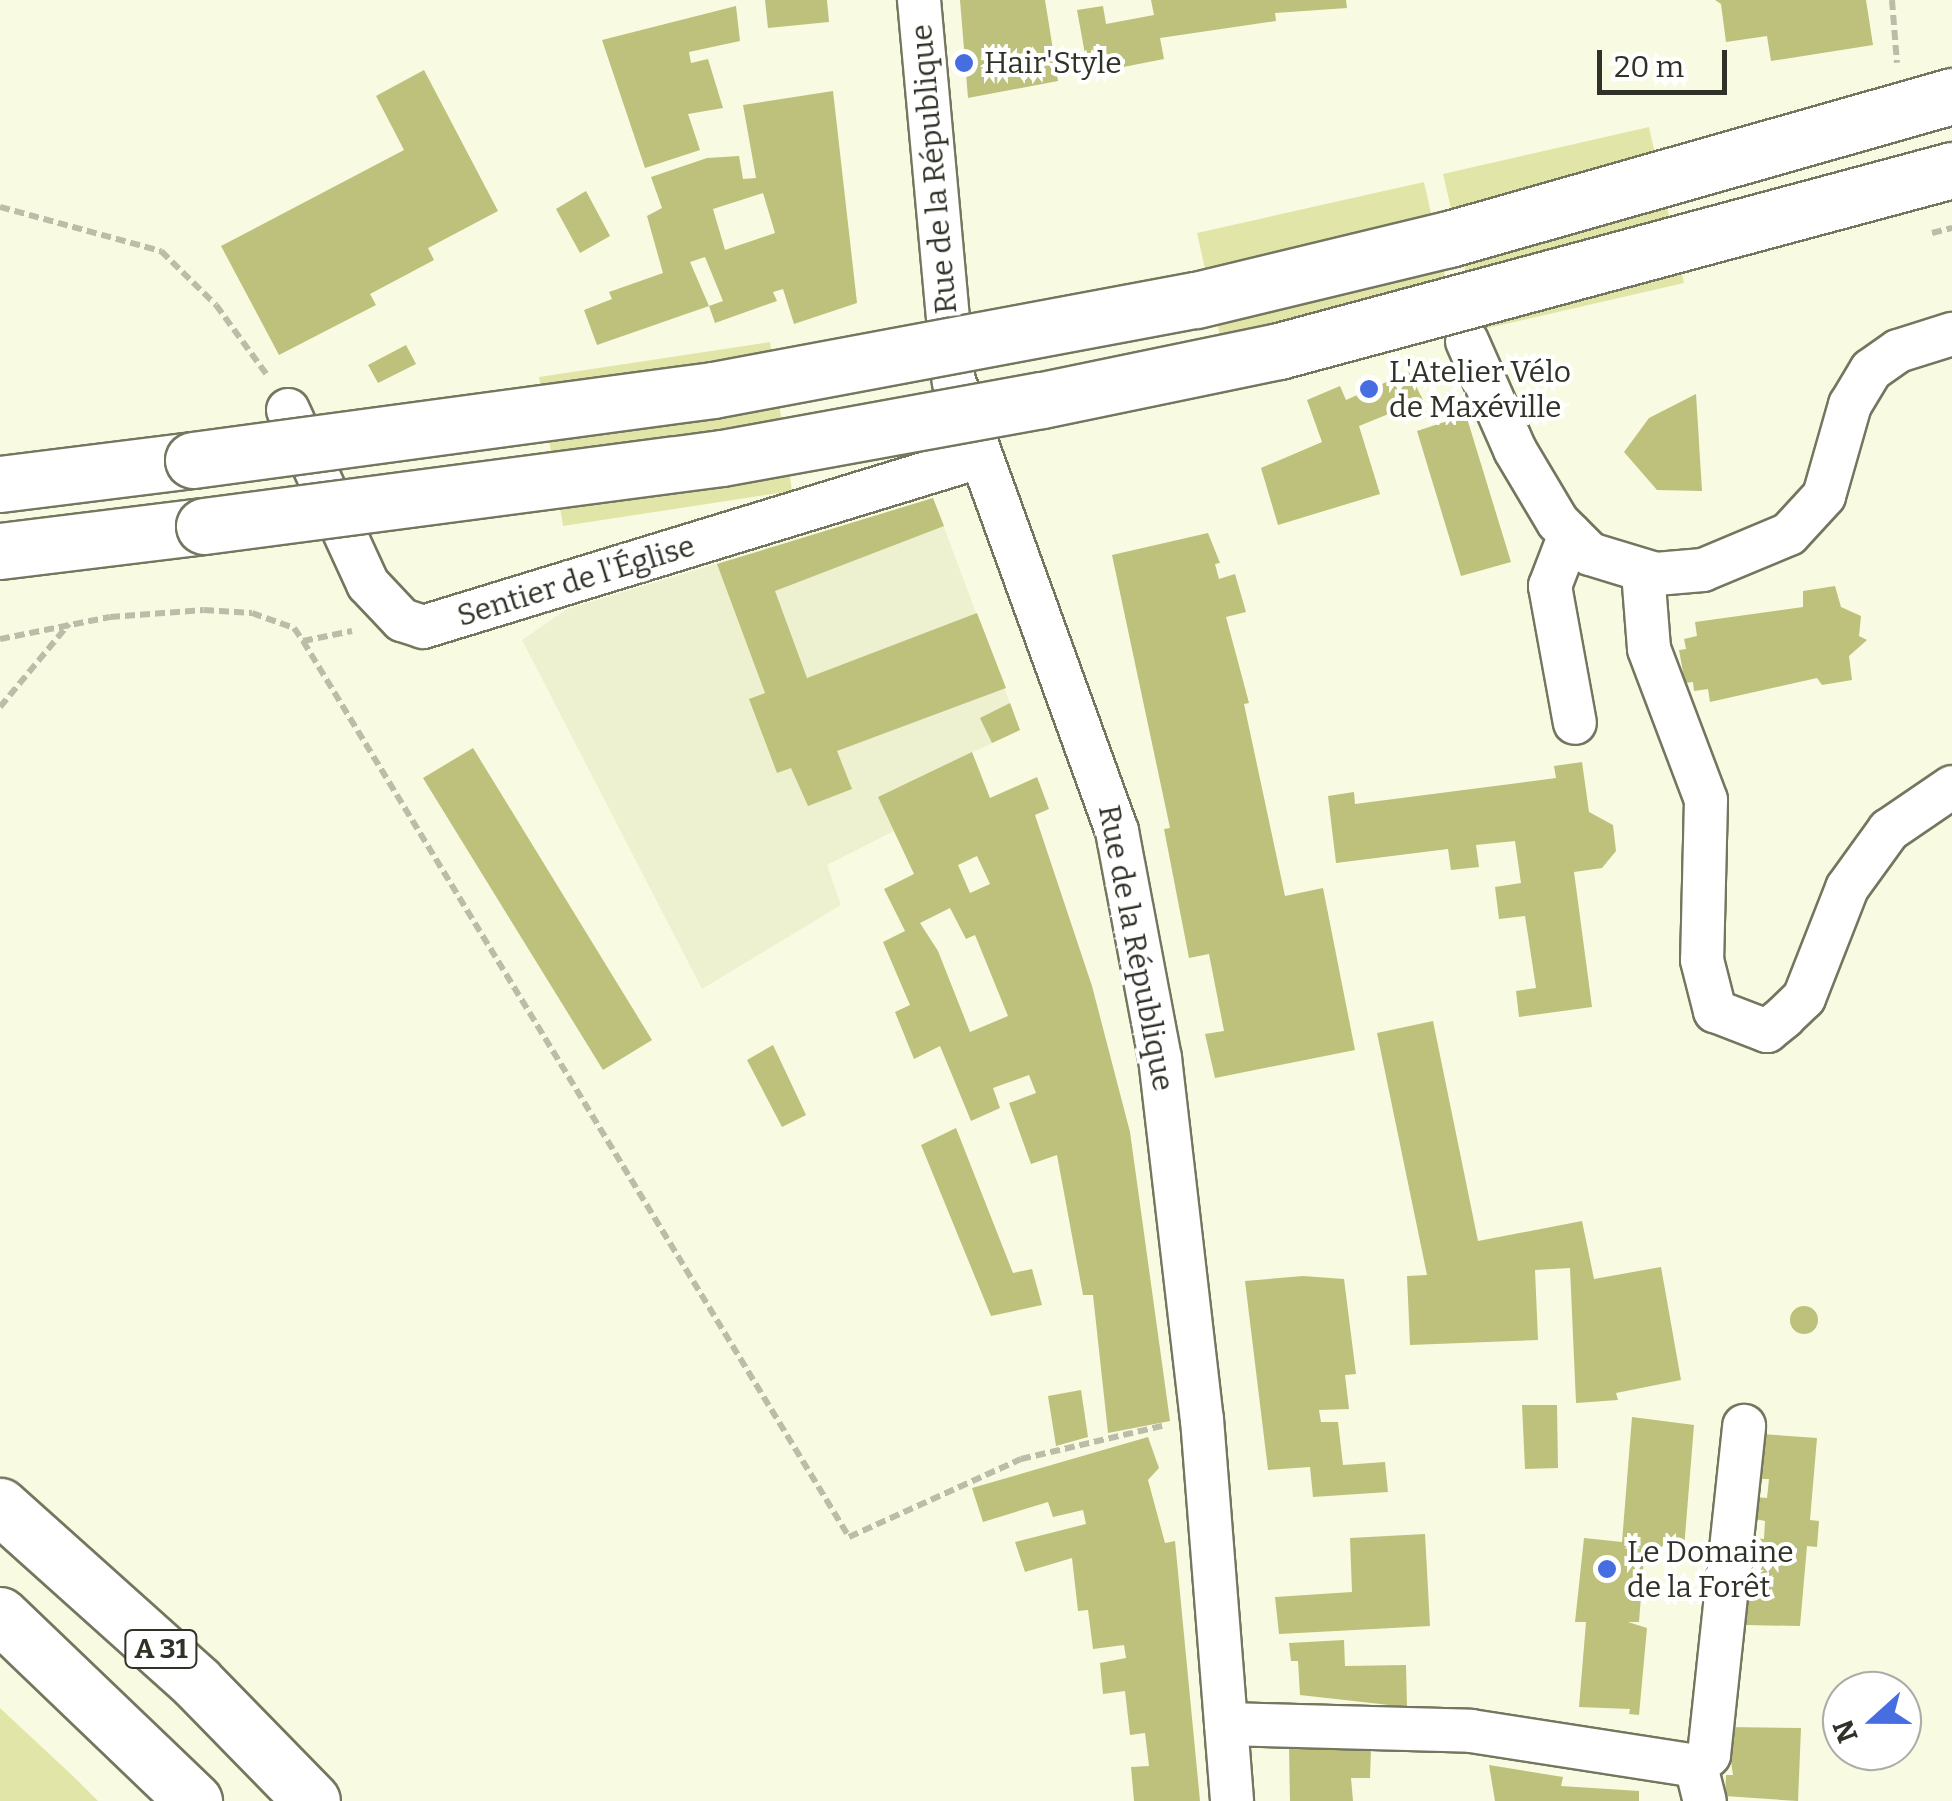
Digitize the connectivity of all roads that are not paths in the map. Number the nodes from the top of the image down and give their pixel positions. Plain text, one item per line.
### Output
1 (919, 0) edge
2 (1952, 96) edge
3 (1952, 170) edge
4 (1952, 334) edge
5 (1467, 341) dead end
6 (288, 410) road end
7 (979, 457) junction
8 (0, 484) edge
9 (1570, 534) junction
10 (0, 550) edge
11 (1643, 572) junction
12 (1575, 723) dead end
13 (1952, 787) edge
14 (1744, 1426) dead end
15 (0, 1506) edge
16 (0, 1615) edge
17 (1226, 1724) junction
18 (1701, 1784) edge
19 (194, 1801) edge
20 (312, 1801) edge
21 (1232, 1801) edge

1 - 7 street, Rue de la République
2 - 8 highway, bridge
3 - 10 highway, bridge
4 - 11 street
5 - 9 street
6 - 7 street, Sentier de l'Église
7 - 17 street, Rue de la République
9 - 11 street
9 - 12 street
11 - 13 street
14 - 18 street
15 - 20 highway, A 31
16 - 19 highway, A 31
17 - 18 street
17 - 21 street, Rue de la République

